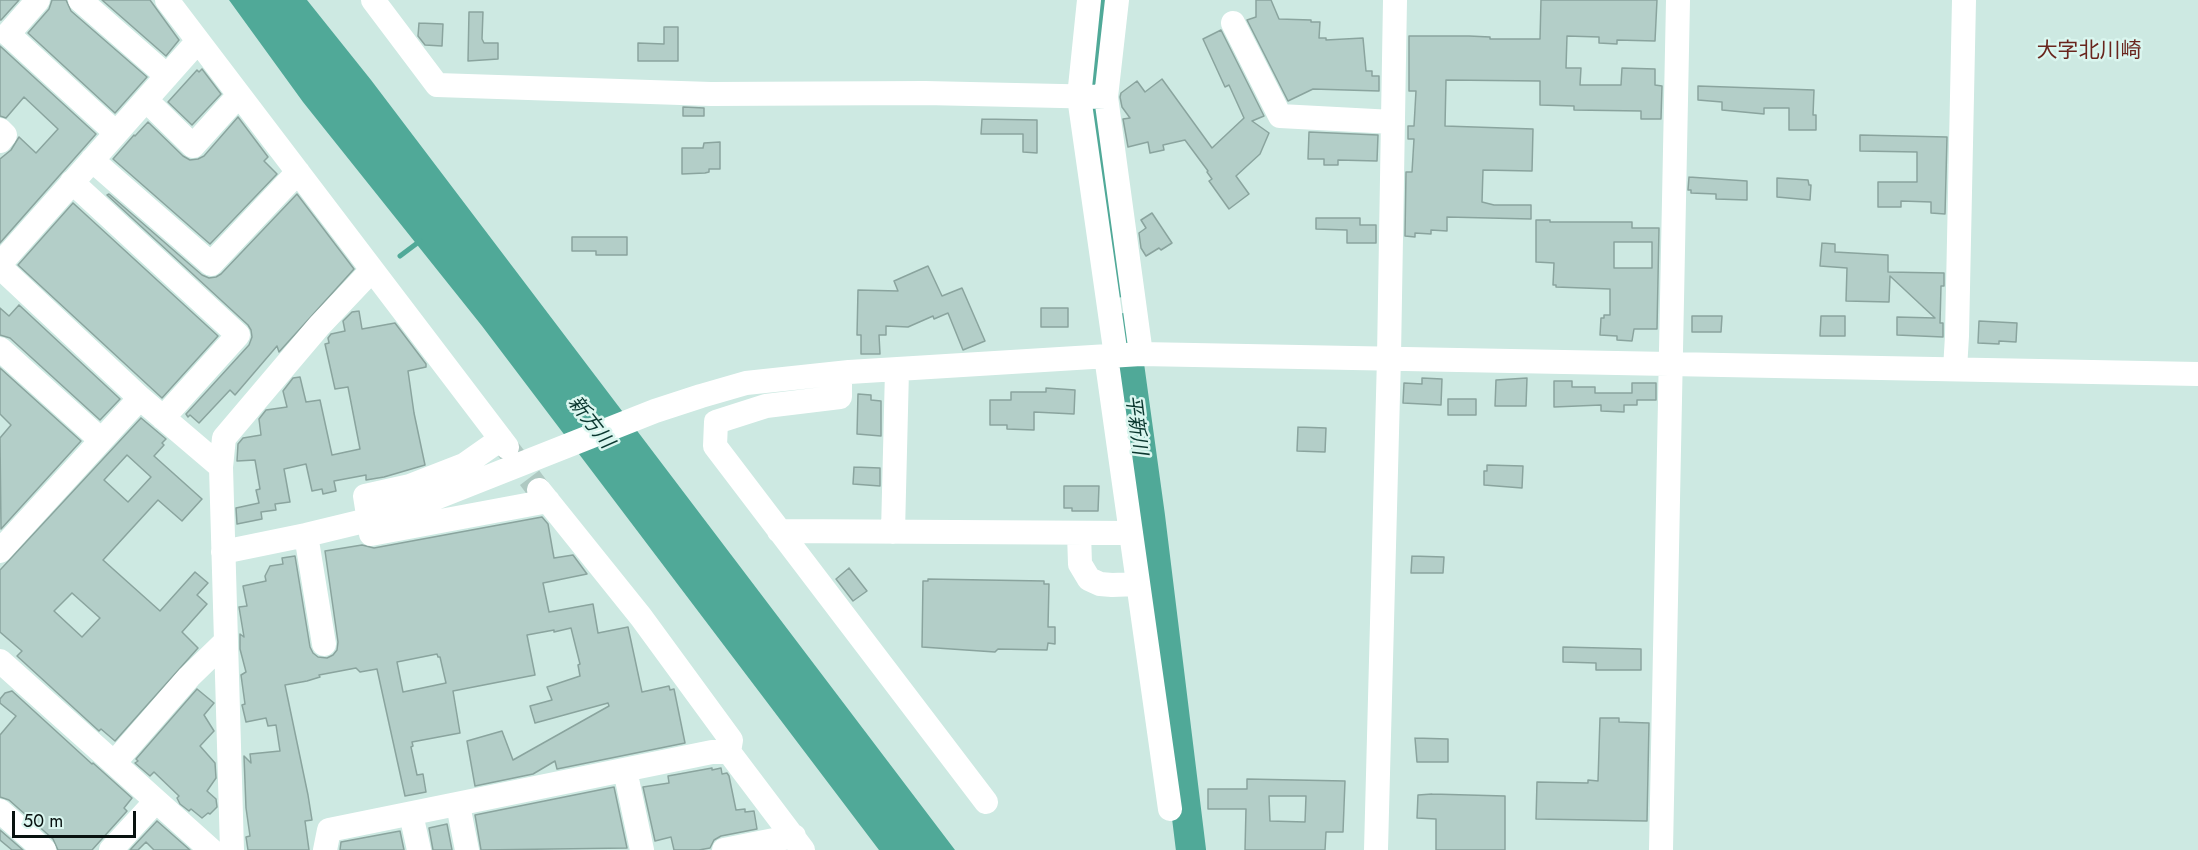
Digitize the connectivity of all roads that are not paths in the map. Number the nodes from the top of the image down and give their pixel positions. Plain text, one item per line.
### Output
1 (38, 0) edge
2 (80, 0) edge
3 (167, 0) edge
4 (373, 0) edge
5 (1089, 0) edge
6 (1117, 0) edge
7 (1395, 0) edge
8 (1678, 0) edge
9 (1964, 0) edge
10 (1233, 23) dead end
11 (198, 41) junction
12 (167, 76) junction
13 (239, 95) junction
14 (1079, 97) junction
15 (1106, 98) junction
16 (146, 100) junction
17 (1393, 122) junction
18 (0, 130) edge
19 (116, 134) junction
20 (0, 141) edge
21 (92, 160) junction
22 (298, 172) junction
23 (72, 182) junction
24 (0, 266) edge
25 (372, 270) junction
26 (0, 349) edge
27 (1141, 354) junction
28 (1111, 356) junction
29 (1389, 357) junction
30 (1672, 363) junction
31 (1955, 369) junction
32 (897, 370) junction
33 (840, 373) junction
34 (2198, 375) edge
35 (140, 398) junction
36 (163, 418) junction
37 (101, 440) junction
38 (221, 467) junction
39 (368, 520) junction
40 (779, 531) junction
41 (893, 531) junction
42 (1079, 533) junction
43 (1131, 533) junction
44 (306, 535) junction
45 (0, 551) edge
46 (223, 552) junction
47 (1138, 584) junction
48 (225, 642) junction
49 (324, 644) dead end
50 (4, 671) edge
51 (729, 752) junction
52 (114, 763) junction
53 (625, 770) junction
54 (156, 801) junction
55 (986, 802) dead end
56 (458, 805) junction
57 (1170, 809) dead end
58 (0, 811) edge
59 (411, 814) junction
60 (799, 843) edge
61 (44, 850) edge
62 (111, 850) edge
63 (211, 850) edge
64 (232, 850) edge
65 (325, 850) edge
66 (419, 850) edge
67 (467, 850) edge
68 (642, 850) edge
69 (724, 850) edge
70 (1376, 850) edge
71 (1660, 850) edge

1 - 19 street
2 - 12 street
3 - 11 street
4 - 14 street
5 - 14 street
6 - 15 street
7 - 17 street
8 - 30 street
9 - 31 street
10 - 17 street
11 - 12 street
11 - 13 street
12 - 16 street
13 - 16 street
13 - 22 street
14 - 15 street
14 - 28 street
15 - 27 street
16 - 19 street
17 - 29 street
18 - 20 street
19 - 21 street
21 - 22 street
21 - 23 street
22 - 25 street
23 - 24 street
23 - 36 street
24 - 35 street
25 - 38 street
25 - 39 street
26 - 37 street
27 - 28 street
27 - 29 street
28 - 32 street
28 - 43 street
29 - 30 street
29 - 70 street
30 - 31 street
30 - 71 street
31 - 34 street
32 - 33 street
32 - 41 street
33 - 39 street
33 - 40 street
35 - 36 street
35 - 37 street
36 - 38 street
37 - 45 street
38 - 46 street
39 - 44 street
39 - 51 street
40 - 41 street
40 - 55 street
41 - 42 street
42 - 43 street
42 - 47 street
43 - 47 street
44 - 46 street
44 - 49 street
46 - 48 street
47 - 57 street
48 - 52 street
48 - 64 street
50 - 52 street
51 - 53 street
51 - 60 street
52 - 54 street
53 - 56 street
53 - 68 street
54 - 62 street
54 - 63 street
56 - 59 street
56 - 67 street
58 - 61 street
59 - 65 street
59 - 66 street
60 - 69 street

